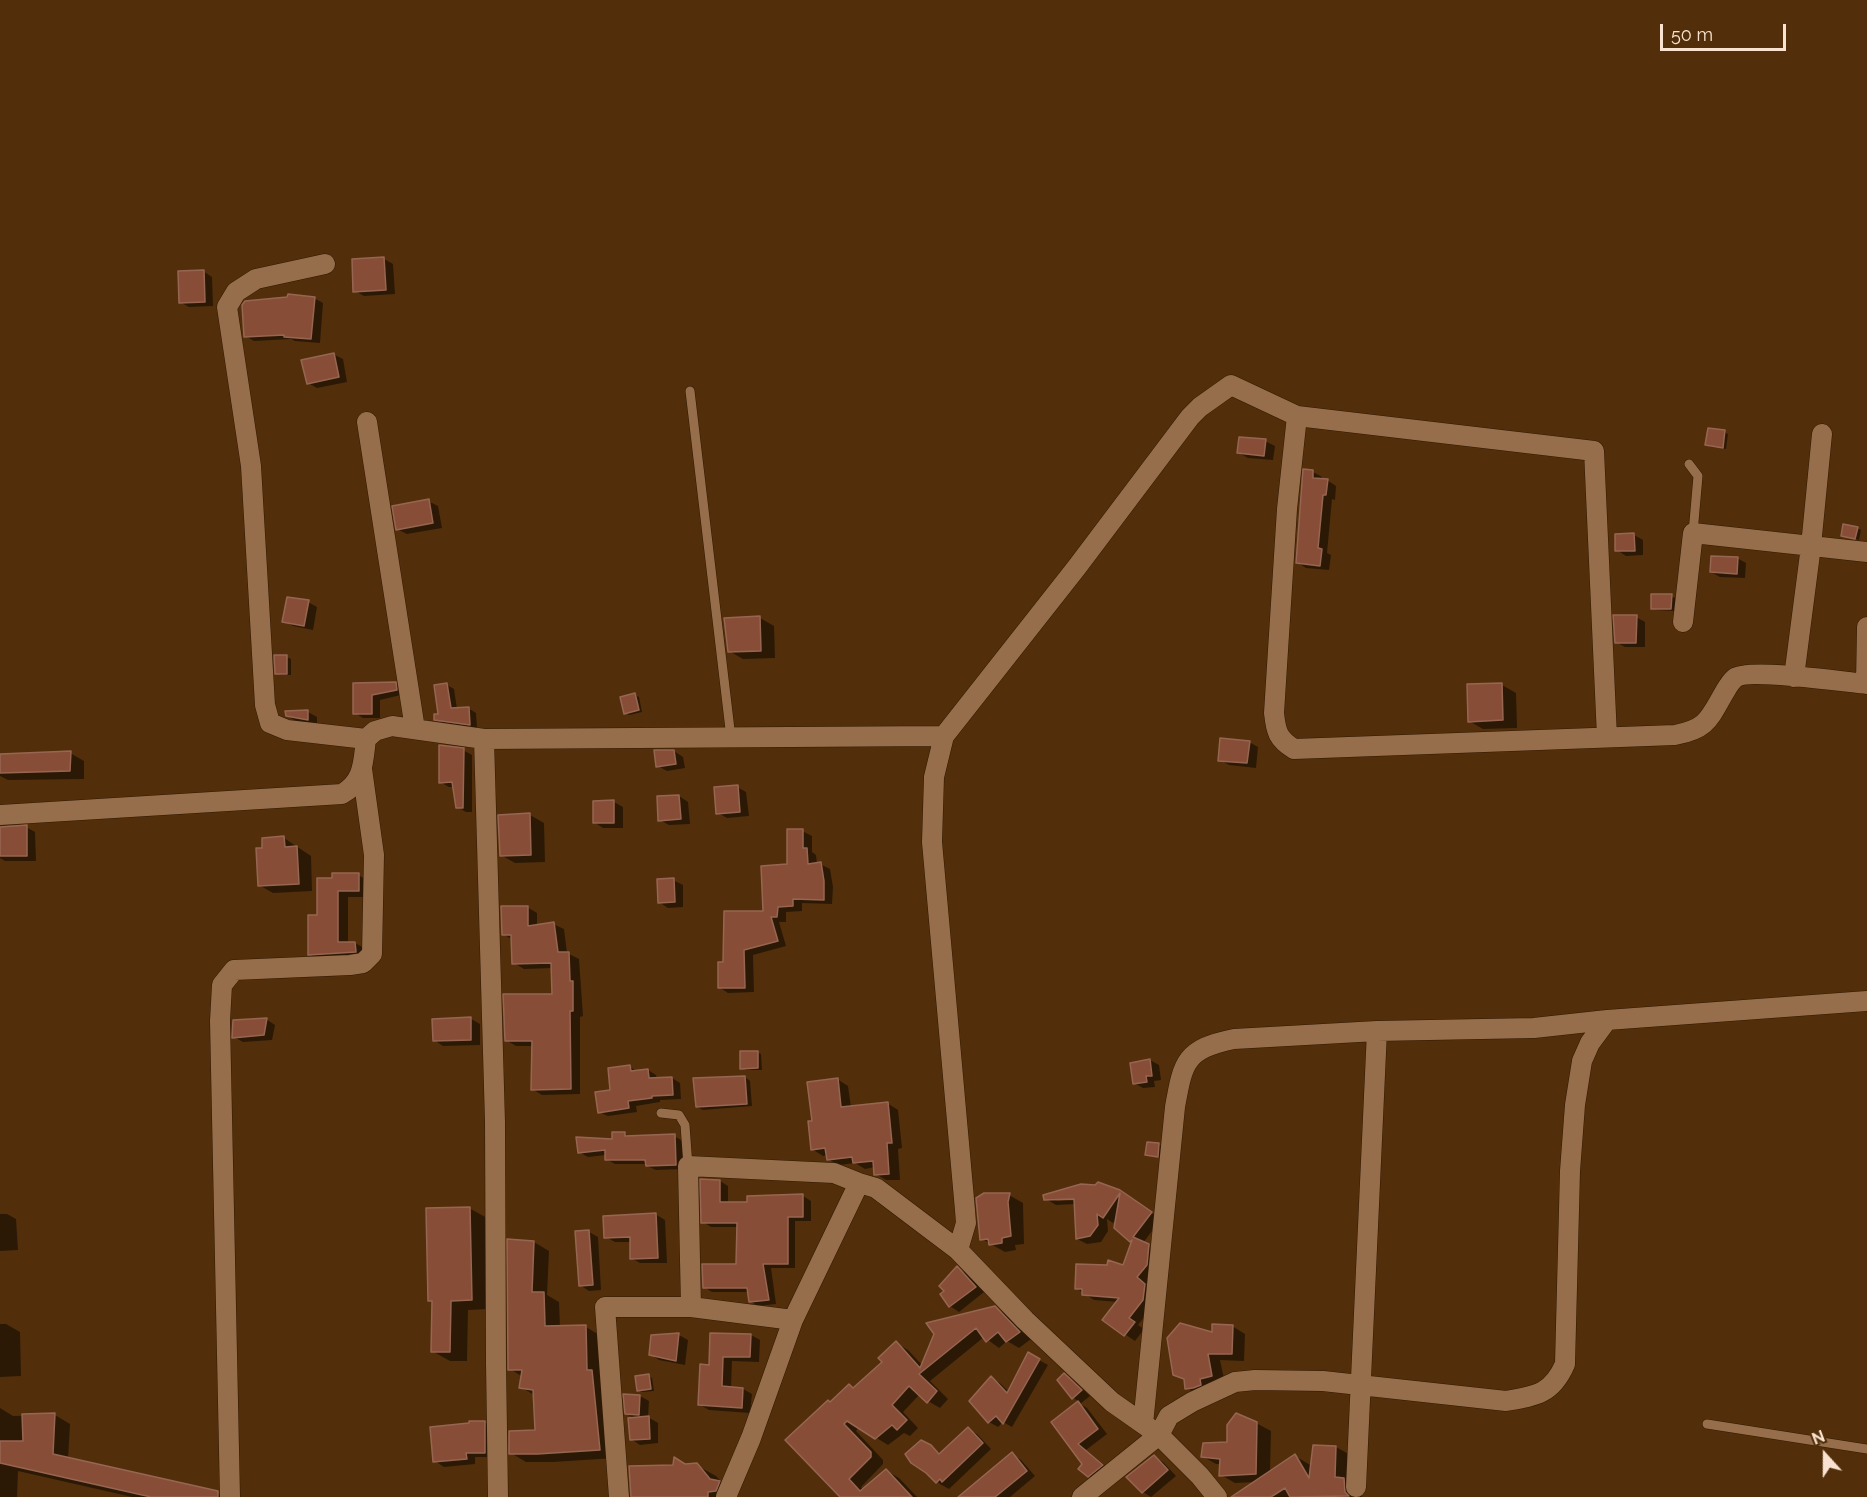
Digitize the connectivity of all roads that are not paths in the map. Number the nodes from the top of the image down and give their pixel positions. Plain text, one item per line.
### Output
1 (325, 264) dead end
2 (690, 391) dead end
3 (1297, 416) junction
4 (368, 422) dead end
5 (1822, 434) dead end
6 (1689, 464) dead end
7 (1693, 533) junction
8 (1811, 546) junction
9 (1867, 552) edge
10 (1683, 622) dead end
11 (1867, 627) edge
12 (1794, 677) junction
13 (1867, 684) edge
14 (415, 729) junction
15 (944, 736) junction
16 (1607, 737) junction
17 (731, 738) junction
18 (366, 739) junction
19 (484, 739) junction
20 (362, 769) junction
21 (0, 815) edge
22 (1867, 1001) edge
23 (1607, 1020) junction
24 (1377, 1031) junction
25 (661, 1113) dead end
26 (688, 1166) junction
27 (859, 1183) junction
28 (958, 1250) junction
29 (691, 1307) junction
30 (794, 1320) junction
31 (1360, 1385) junction
32 (1707, 1424) dead end
33 (1151, 1430) junction
34 (1867, 1449) edge
35 (1356, 1488) dead end
36 (230, 1497) edge
37 (498, 1497) edge
38 (619, 1497) edge
39 (726, 1497) edge
40 (1082, 1497) edge
41 (1217, 1497) edge

1 - 18 street
2 - 17 lane
3 - 15 street
3 - 16 street
3 - 16 street
4 - 14 street
5 - 8 street
6 - 7 lane
7 - 8 street
7 - 10 street
8 - 9 street
8 - 12 street
11 - 13 street
12 - 13 street
12 - 16 street
14 - 18 street
14 - 19 street
15 - 17 street
15 - 28 street
17 - 19 street
18 - 20 street
19 - 37 street
20 - 21 street
20 - 36 street
22 - 23 street
23 - 24 street
23 - 31 street
24 - 31 street
24 - 33 street
25 - 26 lane
26 - 27 street
26 - 29 street
27 - 28 street
27 - 30 street
28 - 33 street
29 - 30 street
29 - 38 street
30 - 39 street
31 - 33 street
31 - 35 street
32 - 34 lane
33 - 40 street
33 - 41 street

